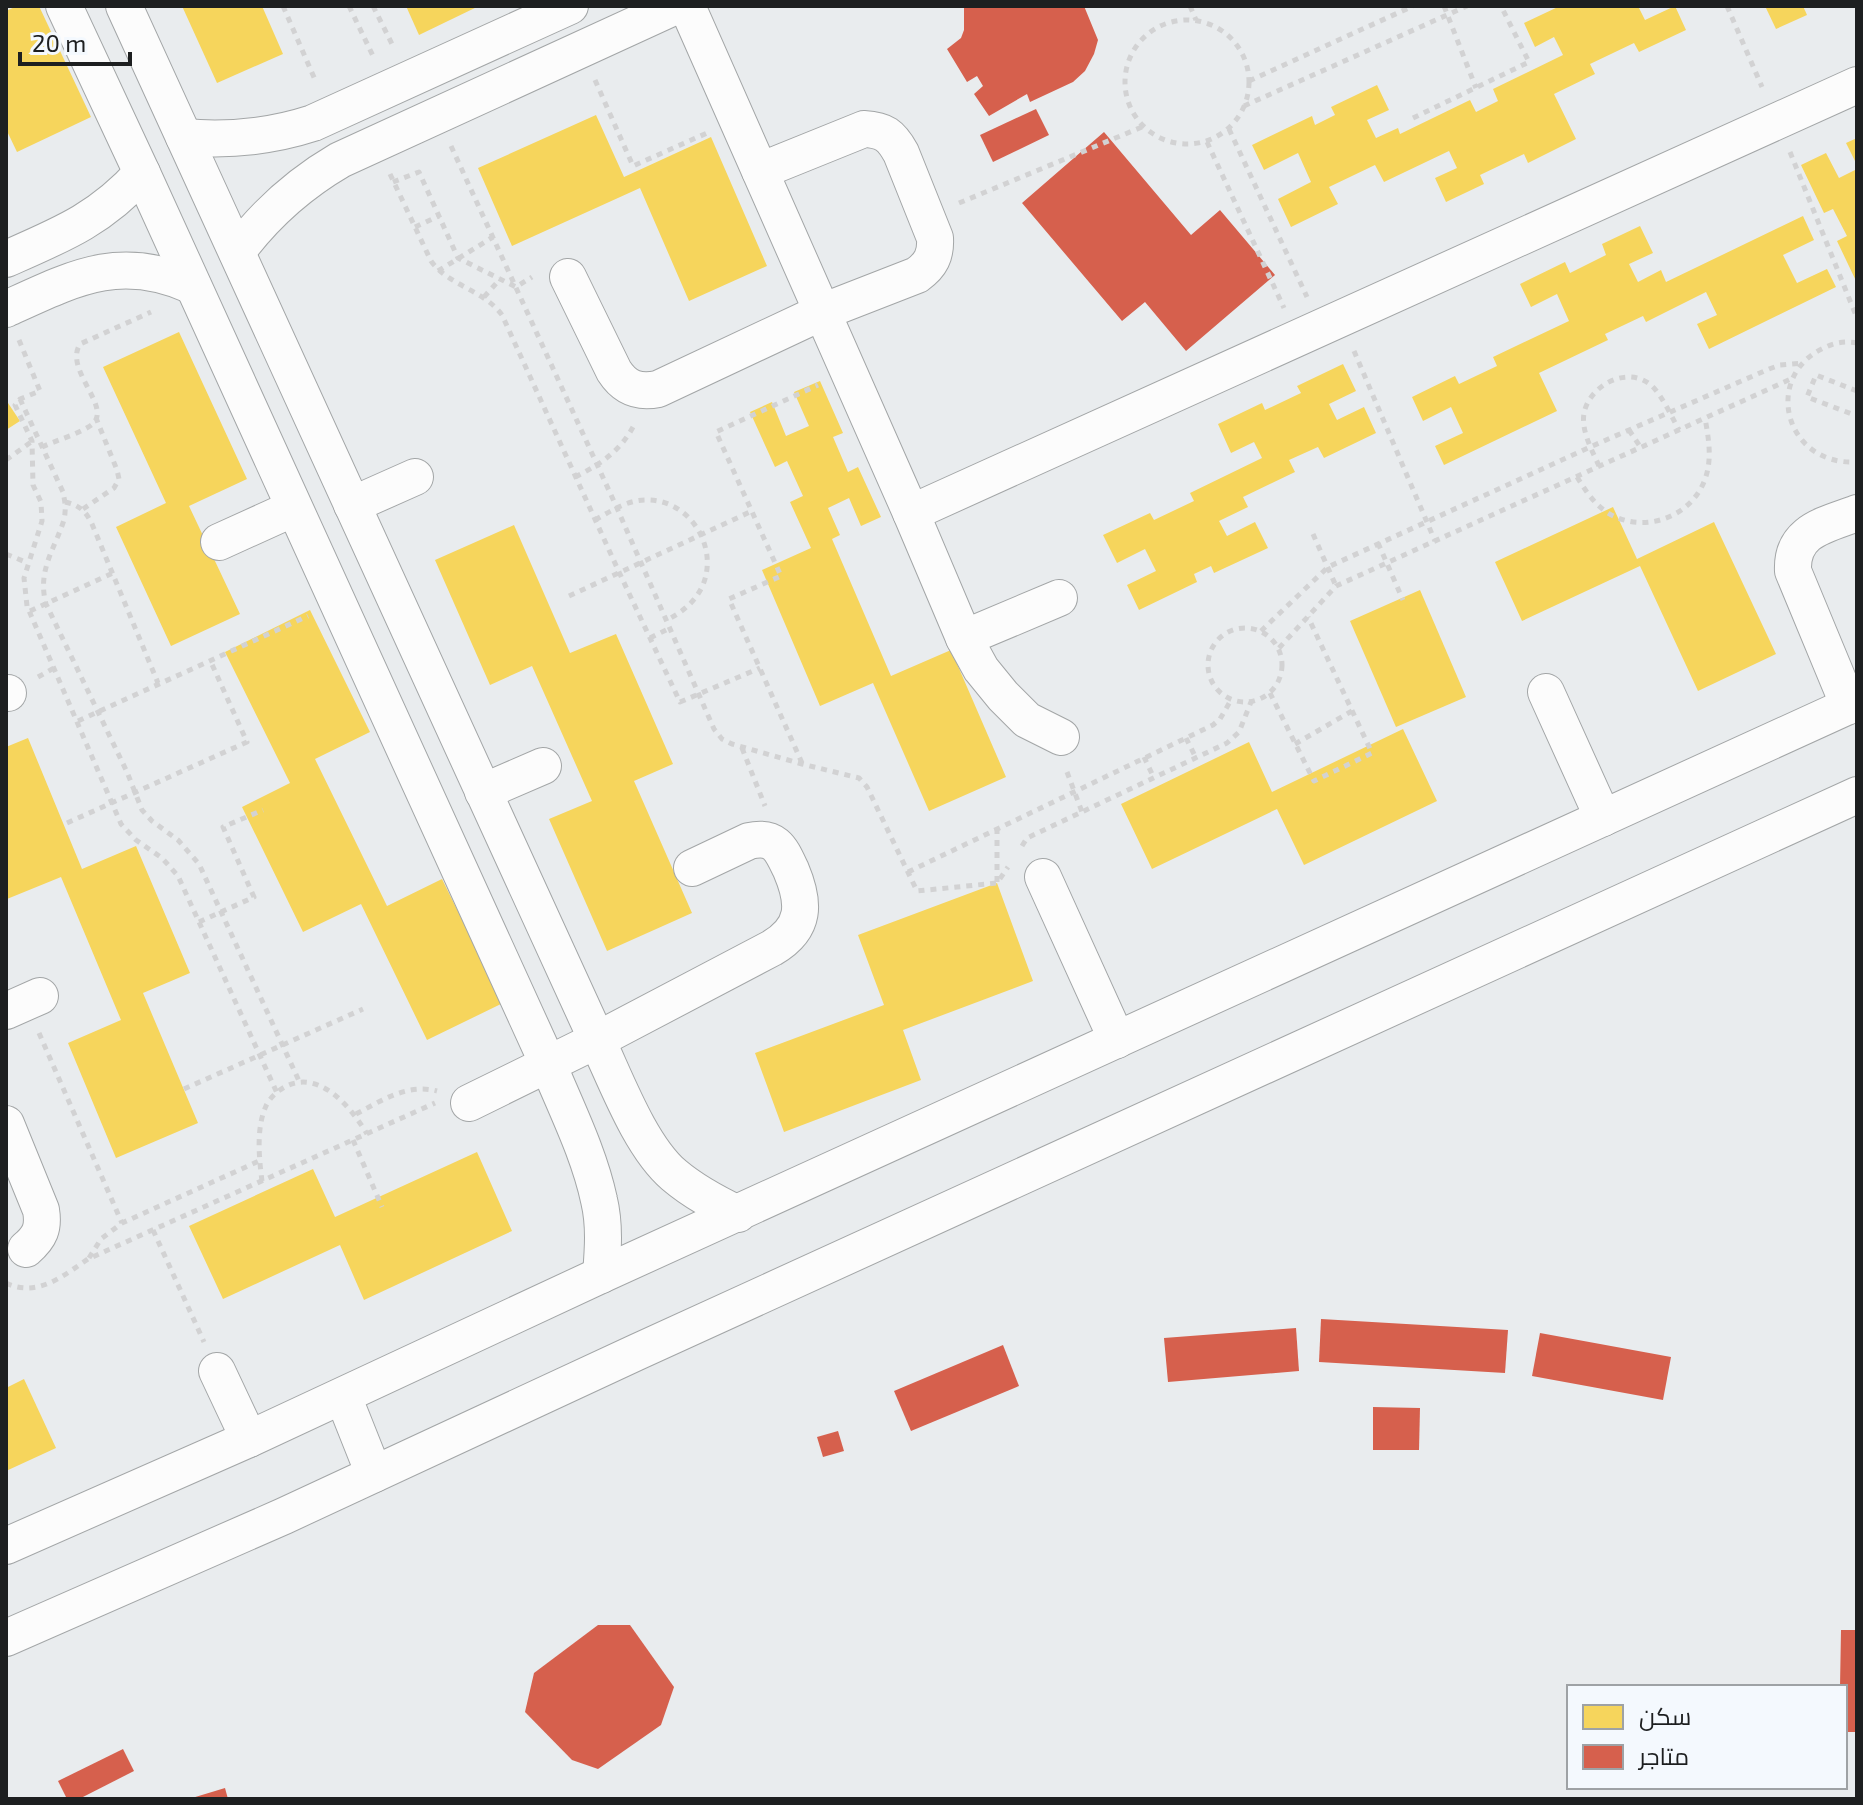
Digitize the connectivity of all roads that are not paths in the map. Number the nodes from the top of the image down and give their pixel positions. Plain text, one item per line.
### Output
1 (64, 6) edge
2 (124, 6) edge
3 (570, 6) edge
4 (676, 6) edge
5 (687, 6) edge
6 (1857, 85) edge
7 (340, 112) junction
8 (184, 137) junction
9 (371, 146) junction
10 (760, 171) junction
11 (142, 173) junction
12 (237, 252) junction
13 (9, 258) edge
14 (568, 277) dead end
15 (194, 289) junction
16 (822, 312) junction
17 (18, 314) edge
18 (415, 477) dead end
19 (352, 505) junction
20 (294, 508) junction
21 (911, 513) junction
22 (1857, 513) edge
23 (219, 542) dead end
24 (1059, 598) dead end
25 (964, 638) junction
26 (1546, 692) dead end
27 (1853, 704) edge
28 (1061, 737) dead end
29 (543, 766) dead end
30 (483, 792) junction
31 (1857, 795) edge
32 (1603, 818) junction
33 (692, 868) dead end
34 (1043, 877) dead end
35 (597, 1040) junction
36 (1117, 1040) junction
37 (548, 1064) junction
38 (460, 1099) road end
39 (6, 1124) edge
40 (738, 1214) junction
41 (26, 1249) dead end
42 (601, 1275) junction
43 (217, 1371) road end
44 (343, 1396) junction
45 (249, 1439) junction
46 (374, 1474) junction
47 (6, 1546) edge
48 (6, 1638) edge

1 - 11 street
2 - 8 street
3 - 7 street
4 - 9 street
5 - 10 street
6 - 21 street
7 - 8 street
7 - 9 street
8 - 12 street
9 - 12 street
10 - 16 street
10 - 16 street
11 - 13 street
11 - 15 street
12 - 19 street
13 - 17 street
14 - 16 street
15 - 17 street
15 - 20 street
16 - 21 street
18 - 19 street
19 - 30 street
20 - 23 street
20 - 37 street
21 - 25 street
22 - 27 street
24 - 25 street
25 - 28 street
26 - 32 street
27 - 32 street
29 - 30 street
30 - 35 street
31 - 46 street
32 - 36 street
33 - 35 street
34 - 36 street
35 - 37 street
35 - 40 street
36 - 40 street
37 - 38 street
37 - 42 street
39 - 41 street
40 - 42 street
42 - 44 street
43 - 45 street
44 - 45 street
44 - 46 street
45 - 47 street
46 - 48 street

